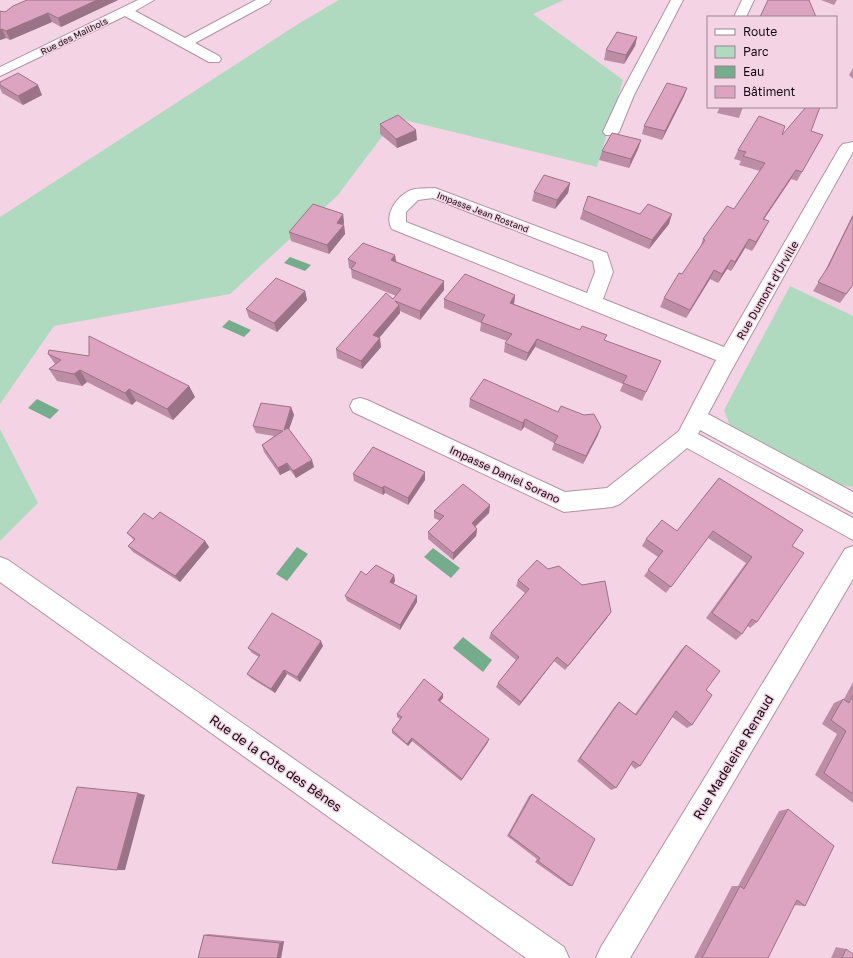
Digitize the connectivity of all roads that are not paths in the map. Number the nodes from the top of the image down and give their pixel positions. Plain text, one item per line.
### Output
1 (148, 0) edge
2 (265, 0) edge
3 (677, 0) edge
4 (748, 0) edge
5 (126, 10) junction
6 (740, 16) edge
7 (185, 43) junction
8 (214, 59) dead end
9 (0, 72) edge
10 (611, 132) edge
11 (853, 147) edge
12 (593, 302) junction
13 (729, 357) junction
14 (360, 406) dead end
15 (697, 418) junction
16 (686, 437) junction
17 (853, 503) edge
18 (853, 530) edge
19 (853, 557) edge
20 (0, 568) edge
21 (553, 958) edge
22 (612, 958) edge

1 - 5 street, Rue des Mailhols
2 - 7 street
3 - 10 street
4 - 6 street
5 - 7 street
5 - 9 street, Rue des Mailhols
7 - 8 street
11 - 13 street, Rue Dumont d'Urville
12 - 12 street, Impasse Jean Rostand
12 - 13 street, Impasse Jean Rostand
13 - 15 street, Rue Dumont d'Urville
14 - 16 street, Impasse Daniel Sorano
15 - 16 street, Rue Dumont d'Urville
15 - 17 street
16 - 18 street
19 - 22 street, Rue Madeleine Renaud
20 - 21 street, Rue de la Côte des Bênes

